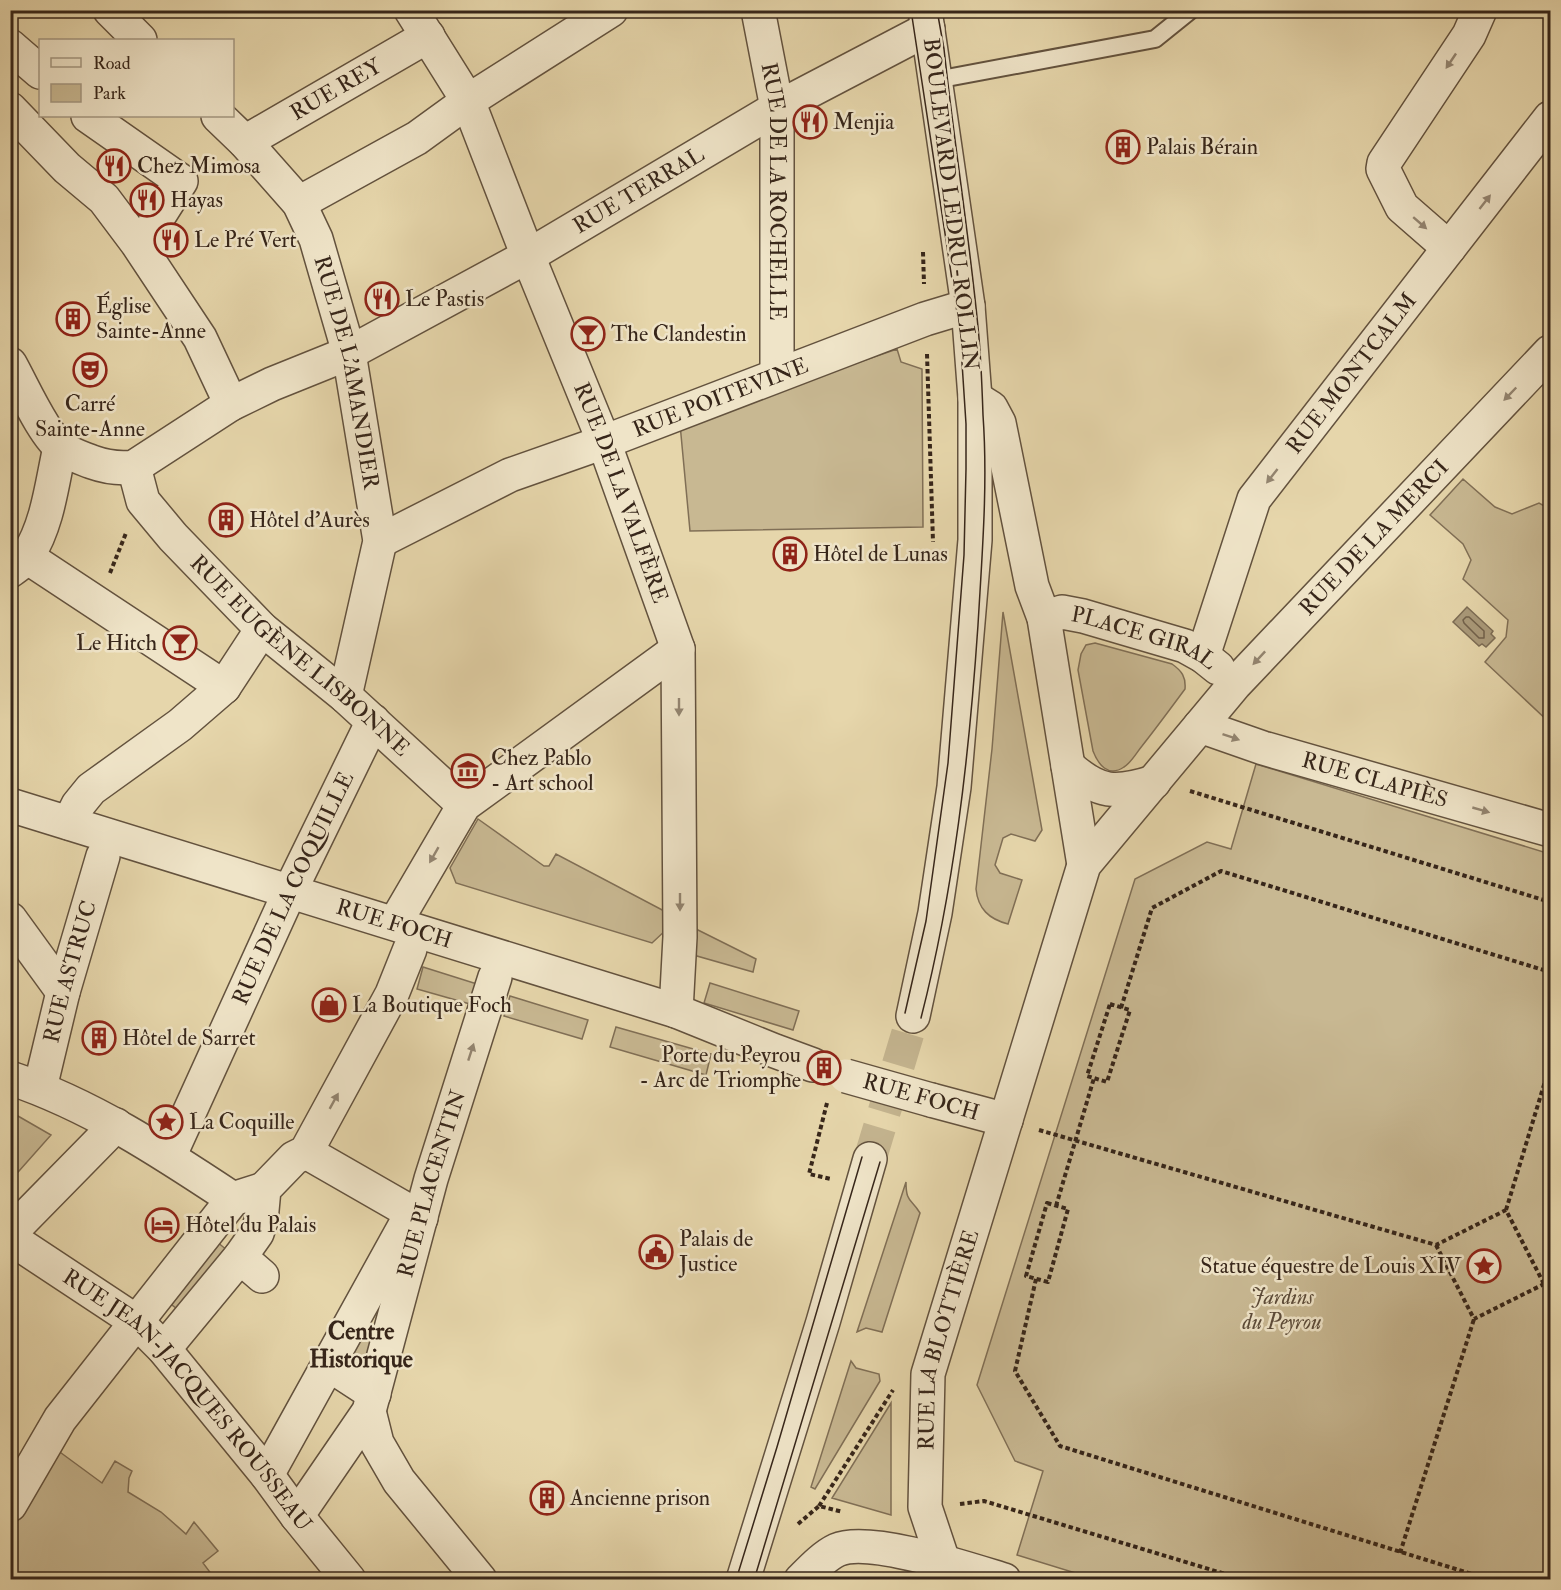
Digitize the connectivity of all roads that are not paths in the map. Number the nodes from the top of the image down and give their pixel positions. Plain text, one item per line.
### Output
1 (110, 10) edge
2 (611, 10) edge
3 (758, 10) edge
4 (1191, 10) edge
5 (1480, 10) edge
6 (927, 20) edge
7 (419, 23) edge
8 (139, 39) edge
9 (10, 46) edge
10 (39, 71) edge
11 (936, 80) junction
12 (468, 101) junction
13 (777, 108) junction
14 (10, 109) edge
15 (89, 117) edge
16 (219, 117) edge
17 (1551, 118) edge
18 (246, 142) junction
19 (299, 203) junction
20 (155, 222) dead end
21 (1449, 248) junction
22 (528, 256) junction
23 (968, 306) junction
24 (1551, 352) edge
25 (349, 353) junction
26 (10, 364) edge
27 (777, 375) junction
28 (975, 398) junction
29 (231, 404) junction
30 (604, 442) junction
31 (60, 447) junction
32 (134, 467) junction
33 (380, 541) junction
34 (19, 564) edge
35 (1032, 586) joint
36 (1044, 618) junction
37 (262, 629) junction
38 (678, 649) junction
39 (1203, 656) junction
40 (1235, 684) junction
41 (224, 687) junction
42 (345, 696) junction
43 (373, 721) junction
44 (1200, 726) junction
45 (1068, 766) junction
46 (1154, 782) junction
47 (10, 805) edge
48 (464, 805) junction
49 (69, 823) junction
50 (10, 827) edge
51 (1551, 830) edge
52 (103, 856) junction
53 (1084, 865) junction
54 (286, 900) junction
55 (10, 920) edge
56 (402, 936) junction
57 (495, 977) junction
58 (63, 992) junction
59 (676, 1011) junction
60 (913, 1016) tunnel mouth
61 (775, 1051) junction
62 (25, 1083) edge
63 (116, 1125) junction
64 (1021, 1125) junction
65 (306, 1152) junction
66 (169, 1156) junction
67 (870, 1158) tunnel mouth
68 (264, 1189) junction
69 (233, 1199) junction
70 (417, 1216) junction
71 (10, 1236) edge
72 (137, 1322) junction
73 (164, 1349) junction
74 (328, 1364) junction
75 (372, 1402) junction
76 (267, 1475) junction
77 (10, 1505) edge
78 (297, 1516) junction
79 (944, 1570) edge
80 (349, 1580) edge
81 (480, 1580) edge
82 (743, 1580) edge
83 (801, 1580) edge
84 (1004, 1580) edge

1 - 8 street
2 - 12 street
3 - 13 street, RUE DE LA ROCHELLE
4 - 11 lane
5 -> 21 street
6 - 11 street, BOULEVARD LEDRU-ROLLIN
6 - 13 street, RUE TERRAL
7 - 12 street, RUE DE LA VALFÈRE
7 - 18 street, RUE REY
9 - 10 street
11 - 23 street, BOULEVARD LEDRU-ROLLIN
12 - 19 street
12 - 22 street, RUE DE LA VALFÈRE
13 - 22 street, RUE TERRAL
13 - 27 street, RUE DE LA ROCHELLE
14 - 29 street
15 - 20 street
16 - 18 street, RUE DE L'AMANDIER
21 -> 17 street, RUE MONTCALM
18 - 19 street, RUE DE L'AMANDIER
19 - 25 street, RUE DE L'AMANDIER
21 -> 39 street, RUE MONTCALM
22 - 25 street, RUE TERRAL
22 - 30 street, RUE DE LA VALFÈRE
23 - 27 street, RUE POITEVINE
23 - 28 street, BOULEVARD LEDRU-ROLLIN
24 -> 40 street, RUE DE LA MERCI
25 - 29 street, RUE TERRAL
25 - 33 street, RUE DE L'AMANDIER
26 - 31 street
27 - 30 street, RUE POITEVINE
28 - 35 street, BOULEVARD LEDRU-ROLLIN
28 - 60 street, BOULEVARD LEDRU-ROLLIN
29 - 32 street, RUE TERRAL
30 - 33 street, RUE POITEVINE
30 - 38 street, RUE DE LA VALFÈRE
31 - 32 street
31 - 34 street
32 - 37 street, RUE EUGÈNE LISBONNE
33 - 42 street, RUE DE L'AMANDIER
34 - 41 street
35 - 36 street, PLACE GIRAL
36 - 39 street, PLACE GIRAL
36 - 45 street, PLACE GIRAL
37 - 41 street
37 - 42 street, RUE EUGÈNE LISBONNE
38 - 48 street
38 -> 59 street, RUE DE LA VALFÈRE
39 - 40 street, PLACE GIRAL
40 - 44 street, RUE DE LA MERCI
41 - 49 street
42 - 43 street, RUE EUGÈNE LISBONNE
43 - 48 street, RUE EUGÈNE LISBONNE
43 - 54 street, RUE DE LA COQUILLE
44 - 46 street
44 -> 51 street, RUE CLAPIÈS
45 - 46 street
45 - 53 street, PLACE GIRAL
46 - 53 street
47 - 49 street, RUE FOCH
48 -> 56 street
49 - 54 street, RUE FOCH
50 - 52 street, RUE FOCH
52 - 54 street, RUE FOCH
52 - 58 street, RUE ASTRUC
53 - 64 street, RUE LA BLOTTIÈRE
54 - 56 street, RUE FOCH
54 - 66 street, RUE DE LA COQUILLE
55 - 58 street
56 - 57 street, RUE FOCH
56 - 59 street, RUE FOCH
65 -> 56 street
57 - 61 street, RUE FOCH
70 -> 57 street, RUE PLACENTIN
58 - 62 street, RUE ASTRUC
59 - 61 street, RUE FOCH
61 - 64 street, RUE FOCH, bridge
62 - 63 street
63 - 66 street
63 - 71 street
64 - 79 street, RUE LA BLOTTIÈRE
65 - 68 street
65 - 70 street
66 - 69 street
67 - 82 street
68 - 69 street
68 - 73 street
69 - 72 street
70 - 74 street, RUE PLACENTIN
70 - 75 street, RUE PLACENTIN
71 - 72 street, RUE JEAN-JACQUES ROUSSEAU
72 - 73 street, RUE JEAN-JACQUES ROUSSEAU
72 - 77 street
73 - 76 street, RUE JEAN-JACQUES ROUSSEAU
74 - 75 street
74 - 76 street, RUE PLACENTIN
75 - 78 street
75 - 81 street
76 - 78 street, RUE JEAN-JACQUES ROUSSEAU
78 - 80 street, RUE JEAN-JACQUES ROUSSEAU
79 - 83 street
79 - 84 street

